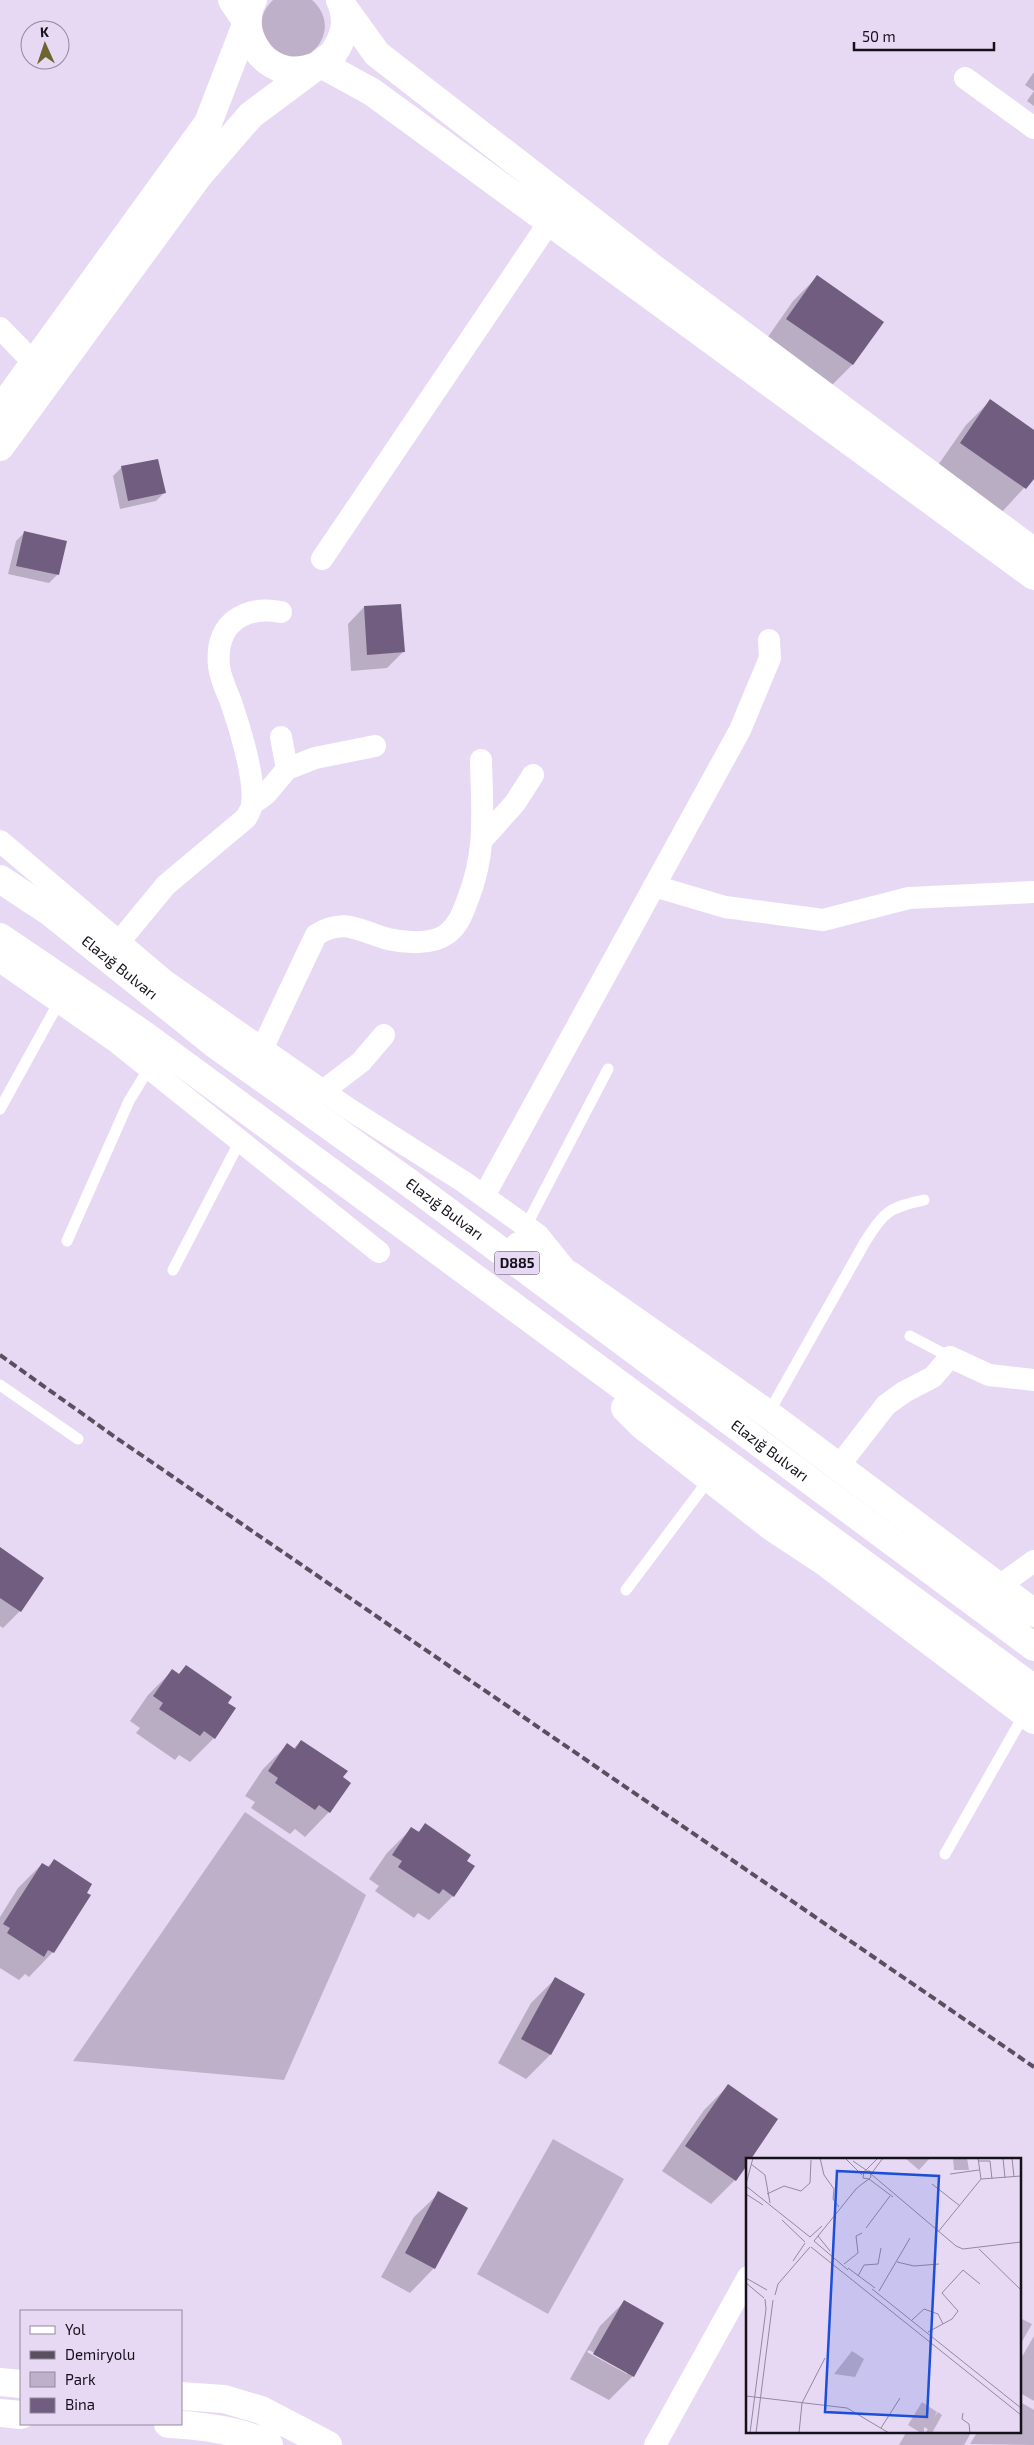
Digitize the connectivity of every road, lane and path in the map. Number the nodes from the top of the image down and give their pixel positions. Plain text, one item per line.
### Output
1 (232, 0) edge
2 (344, 3) edge
3 (250, 11) edge
4 (321, 64) junction
5 (965, 78) dead end
6 (1034, 128) edge
7 (550, 222) junction
8 (0, 328) edge
9 (34, 363) junction
10 (0, 410) edge
11 (0, 447) edge
12 (1034, 552) edge
13 (322, 560) dead end
14 (1034, 576) edge
15 (281, 612) dead end
16 (769, 640) dead end
17 (281, 737) dead end
18 (375, 746) dead end
19 (481, 760) dead end
20 (287, 769) junction
21 (533, 775) dead end
22 (252, 804) junction
23 (482, 840) junction
24 (0, 841) edge
25 (0, 879) edge
26 (654, 886) junction
27 (1034, 892) edge
28 (0, 937) edge
29 (119, 942) junction
30 (2, 967) edge
31 (59, 1002) junction
32 (384, 1036) dead end
33 (262, 1049) junction
34 (149, 1068) junction
35 (608, 1069) dead end
36 (323, 1091) junction
37 (0, 1109) edge
38 (240, 1141) junction
39 (408, 1182) junction
40 (484, 1196) junction
41 (924, 1200) dead end
42 (526, 1226) junction
43 (67, 1241) dead end
44 (379, 1252) dead end
45 (173, 1270) dead end
46 (571, 1276) junction
47 (539, 1326) junction
48 (910, 1336) dead end
49 (950, 1357) junction
50 (1034, 1380) edge
51 (0, 1385) edge
52 (768, 1414) junction
53 (78, 1439) dead end
54 (838, 1467) junction
55 (710, 1478) junction
56 (1034, 1561) edge
57 (998, 1587) junction
58 (626, 1590) dead end
59 (1034, 1614) edge
60 (1034, 1647) edge
61 (1031, 1708) edge
62 (945, 1854) dead end
63 (746, 2281) edge
64 (0, 2382) edge
65 (20, 2384) edge
66 (182, 2396) edge
67 (0, 2413) edge
68 (20, 2415) edge
69 (182, 2425) edge
70 (269, 2445) edge
71 (328, 2445) edge
72 (655, 2445) edge

1 - 3 main road
2 - 4 main road
2 - 12 main road
3 - 4 main road
3 - 9 main road
4 - 7 main road
4 - 11 main road
5 - 6 street
7 - 13 street
7 - 14 main road
8 - 9 street
9 - 10 main road
15 - 22 street
16 - 26 street
17 - 20 street
18 - 20 street
19 - 23 street
20 - 22 street
21 - 23 street
22 - 29 street
23 - 33 street
24 - 29 street
25 - 39 main road, Elazığ Bulvarı / D885
26 - 27 street
26 - 40 street
28 - 47 main road, D885
29 - 33 street
30 - 31 street
31 - 34 street
31 - 37 lane
32 - 36 street
33 - 36 street
34 - 38 street
34 - 43 lane
35 - 42 lane
36 - 40 street
38 - 44 street
38 - 45 lane
39 - 46 main road
39 - 60 main road, Elazığ Bulvarı / D885
40 - 42 street
41 - 52 lane
42 - 46 street
46 - 52 main road
47 - 55 main road
47 - 61 main road, D885
48 - 49 lane
49 - 50 street
49 - 54 street
51 - 53 lane
52 - 54 main road
54 - 57 main road
55 - 58 lane
55 - 61 main road
56 - 57 street
57 - 59 main road
61 - 62 lane
63 - 72 street
64 - 65 main road
66 - 71 main road
67 - 68 main road
69 - 70 main road

